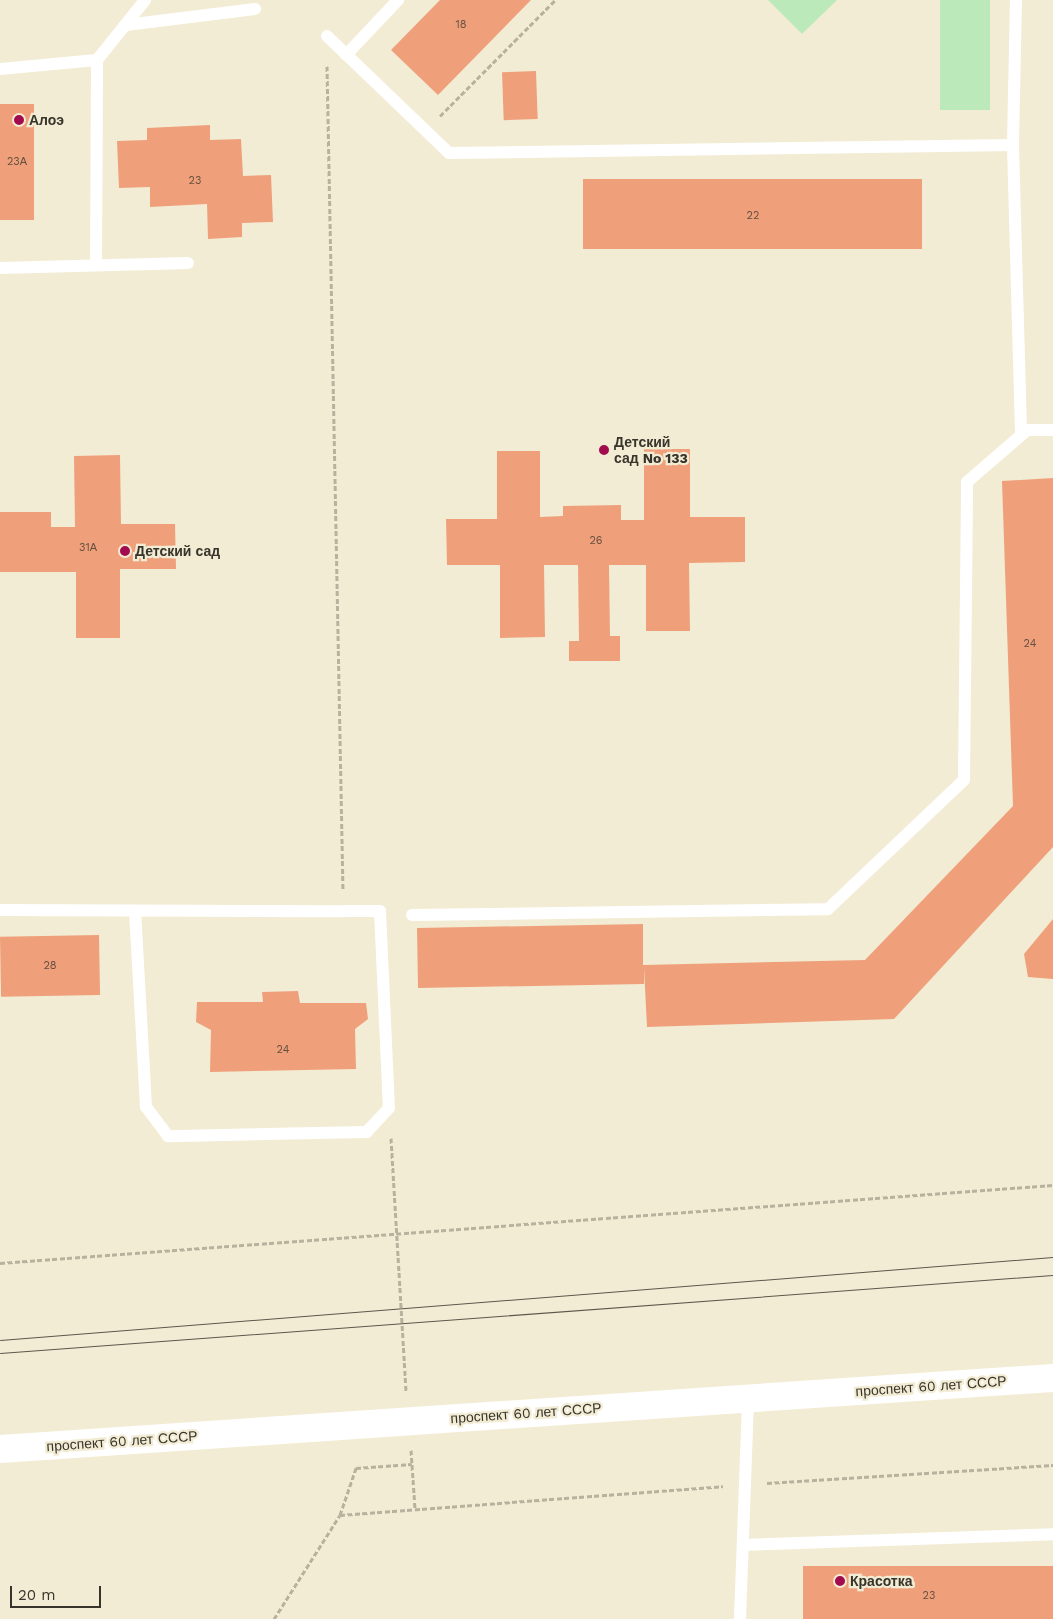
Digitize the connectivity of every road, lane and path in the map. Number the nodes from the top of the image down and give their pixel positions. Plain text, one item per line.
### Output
1 (145, 0) edge
2 (398, 0) edge
3 (555, 0) edge
4 (1016, 0) edge
5 (255, 9) dead end
6 (126, 25) junction
7 (327, 36) joint
8 (346, 55) junction
9 (97, 60) junction
10 (0, 69) edge
11 (426, 131) junction
12 (1012, 145) junction
13 (188, 263) dead end
14 (96, 264) junction
15 (0, 268) edge
16 (1026, 430) junction
17 (1053, 430) edge
18 (0, 910) edge
19 (135, 910) junction
20 (344, 911) junction
21 (412, 915) dead end
22 (389, 1108) junction
23 (1053, 1186) edge
24 (397, 1233) junction
25 (0, 1263) edge
26 (1053, 1378) edge
27 (748, 1398) junction
28 (408, 1422) junction
29 (0, 1449) edge
30 (412, 1464) junction
31 (1053, 1466) edge
32 (745, 1484) junction
33 (415, 1509) junction
34 (340, 1515) junction
35 (1053, 1534) edge
36 (743, 1545) junction
37 (274, 1619) edge
38 (740, 1619) edge

1 - 6 lane
2 - 8 lane
3 - 11 path
4 - 12 lane
5 - 6 lane
6 - 9 lane
7 - 8 lane
7 - 20 path
8 - 11 lane
9 - 10 lane
9 - 14 lane
11 - 12 lane
12 - 16 lane
13 - 14 lane
14 - 15 lane
16 - 17 lane
16 - 21 lane
18 - 19 lane
19 - 20 lane
19 - 22 lane
20 - 22 lane
22 - 24 path
23 - 24 path
24 - 25 path
24 - 28 path
26 - 27 main road, проспект 60 лет СССР
27 - 28 main road, проспект 60 лет СССР
27 - 32 lane
28 - 29 main road, проспект 60 лет СССР
28 - 30 path
30 - 33 path
30 - 34 path
31 - 32 path
32 - 33 path
32 - 36 lane
33 - 34 path
34 - 37 path
35 - 36 lane
36 - 38 lane

